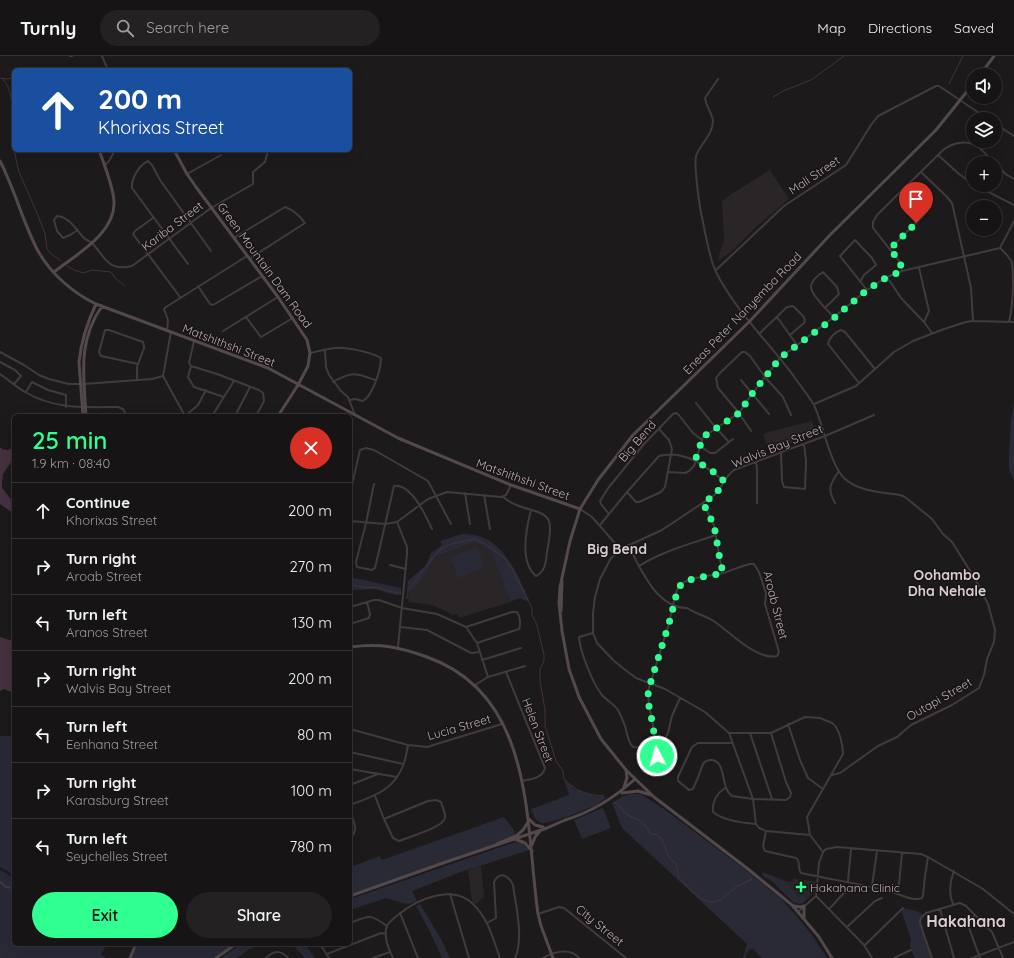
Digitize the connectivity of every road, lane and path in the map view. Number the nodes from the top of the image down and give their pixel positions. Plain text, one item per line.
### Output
1 (102, 56) edge
2 (994, 56) edge
3 (107, 68) edge
4 (985, 68) edge
5 (718, 79) dead end
6 (966, 93) edge
7 (960, 100) junction
8 (978, 112) edge
9 (1002, 128) edge
10 (1014, 136) edge
11 (100, 152) edge
12 (115, 152) edge
13 (175, 152) edge
14 (268, 152) edge
15 (222, 155) dead end
16 (938, 155) junction
17 (987, 156) edge
18 (0, 161) edge
19 (104, 166) junction
20 (1002, 171) edge
21 (921, 172) junction
22 (187, 174) junction
23 (966, 179) edge
24 (1014, 179) edge
25 (907, 185) junction
26 (990, 192) edge
27 (1014, 204) edge
28 (211, 208) junction
29 (154, 217) junction
30 (1014, 222) edge
31 (190, 224) junction
32 (78, 230) junction
33 (234, 238) junction
34 (170, 239) junction
35 (91, 243) junction
36 (1000, 248) junction
37 (890, 249) junction
38 (211, 251) dead end
39 (148, 255) junction
40 (247, 256) junction
41 (962, 256) junction
42 (249, 259) junction
43 (1013, 261) edge
44 (188, 264) dead end
45 (919, 268) junction
46 (715, 270) junction
47 (902, 271) junction
48 (54, 272) junction
49 (262, 276) junction
50 (887, 277) junction
51 (860, 282) junction
52 (198, 286) junction
53 (867, 290) junction
54 (180, 297) junction
55 (278, 297) junction
56 (96, 304) junction
57 (102, 306) junction
58 (825, 308) junction
59 (246, 317) junction
60 (777, 317) junction
61 (293, 318) junction
62 (834, 318) junction
63 (1014, 319) edge
64 (973, 321) junction
65 (749, 322) junction
66 (924, 322) junction
67 (1009, 322) junction
68 (1014, 322) edge
69 (169, 331) junction
70 (223, 331) dead end
71 (759, 334) junction
72 (933, 334) junction
73 (790, 335) junction
74 (194, 340) junction
75 (797, 345) junction
76 (325, 350) junction
77 (0, 352) edge
78 (310, 353) junction
79 (780, 358) junction
80 (0, 362) edge
81 (138, 364) junction
82 (190, 366) junction
83 (875, 369) junction
84 (0, 374) edge
85 (163, 376) junction
86 (765, 377) junction
87 (137, 380) junction
88 (375, 380) junction
89 (741, 380) dead end
90 (234, 381) junction
91 (333, 382) junction
92 (859, 383) junction
93 (14, 384) junction
94 (82, 385) junction
95 (298, 385) junction
96 (251, 387) junction
97 (206, 390) junction
98 (26, 392) junction
99 (752, 394) junction
100 (224, 397) junction
101 (350, 400) junction
102 (696, 403) dead end
103 (814, 404) junction
104 (66, 406) junction
105 (84, 407) junction
106 (739, 413) junction
107 (83, 414) edge
108 (86, 414) edge
109 (125, 414) edge
110 (184, 414) edge
111 (187, 414) edge
112 (213, 414) edge
113 (235, 414) edge
114 (257, 414) edge
115 (279, 414) edge
116 (770, 414) dead end
117 (792, 415) dead end
118 (356, 416) junction
119 (874, 416) dead end
120 (716, 428) junction
121 (659, 429) junction
122 (751, 431) dead end
123 (825, 436) junction
124 (733, 439) dead end
125 (702, 440) junction
126 (729, 442) junction
127 (804, 444) junction
128 (700, 446) junction
129 (780, 453) junction
130 (671, 455) junction
131 (695, 461) junction
132 (756, 462) junction
133 (838, 471) junction
134 (668, 472) junction
135 (354, 478) joint
136 (724, 481) junction
137 (374, 484) dead end
138 (512, 485) junction
139 (352, 486) edge
140 (627, 492) junction
141 (465, 493) junction
142 (436, 495) junction
143 (484, 495) junction
144 (503, 497) junction
145 (703, 503) junction
146 (757, 503) dead end
147 (835, 503) dead end
148 (419, 504) junction
149 (580, 509) junction
150 (531, 510) junction
151 (609, 514) junction
152 (352, 521) edge
153 (397, 522) junction
154 (366, 523) junction
155 (385, 524) junction
156 (451, 524) dead end
157 (470, 524) dead end
158 (600, 525) junction
159 (432, 529) dead end
160 (490, 530) dead end
161 (716, 535) junction
162 (628, 545) junction
163 (621, 550) junction
164 (390, 565) dead end
165 (639, 566) junction
166 (406, 569) junction
167 (723, 573) junction
168 (367, 602) junction
169 (674, 605) junction
170 (352, 606) edge
171 (402, 608) junction
172 (352, 623) edge
173 (400, 627) junction
174 (466, 627) junction
175 (593, 633) junction
176 (477, 643) junction
177 (352, 647) edge
178 (398, 647) junction
179 (521, 648) dead end
180 (479, 652) junction
181 (482, 660) junction
182 (525, 666) dead end
183 (506, 672) junction
184 (488, 677) junction
185 (650, 682) junction
186 (475, 685) junction
187 (680, 698) junction
188 (504, 724) junction
189 (788, 724) junction
190 (352, 730) edge
191 (729, 733) junction
192 (750, 733) junction
193 (771, 733) junction
194 (732, 743) junction
195 (408, 745) junction
196 (656, 745) junction
197 (352, 752) edge
198 (404, 764) junction
199 (659, 767) dead end
200 (352, 769) edge
201 (626, 770) junction
202 (379, 774) junction
203 (832, 775) junction
204 (396, 777) junction
205 (635, 779) junction
206 (522, 781) junction
207 (352, 784) edge
208 (726, 788) junction
209 (823, 789) junction
210 (622, 791) junction
211 (619, 793) junction
212 (375, 796) junction
213 (654, 797) junction
214 (753, 799) junction
215 (772, 799) junction
216 (352, 804) edge
217 (352, 817) edge
218 (384, 819) junction
219 (529, 820) junction
220 (756, 824) junction
221 (542, 828) junction
222 (766, 831) junction
223 (530, 832) junction
224 (352, 835) edge
225 (810, 835) junction
226 (515, 838) junction
227 (532, 849) junction
228 (851, 849) junction
229 (877, 851) junction
230 (823, 852) junction
231 (902, 853) junction
232 (928, 857) junction
233 (954, 871) junction
234 (818, 876) junction
235 (848, 881) junction
236 (0, 882) edge
237 (858, 883) junction
238 (872, 886) junction
239 (12, 888) edge
240 (450, 894) junction
241 (898, 894) junction
242 (352, 895) edge
243 (816, 896) junction
244 (882, 898) dead end
245 (953, 904) junction
246 (792, 905) junction
247 (804, 906) junction
248 (903, 908) dead end
249 (940, 908) junction
250 (829, 909) junction
251 (798, 912) junction
252 (400, 913) junction
253 (538, 914) junction
254 (1014, 914) edge
255 (975, 915) junction
256 (804, 918) junction
257 (352, 922) edge
258 (487, 923) junction
259 (387, 926) junction
260 (847, 927) junction
261 (386, 934) junction
262 (1014, 942) edge
263 (352, 944) edge
264 (864, 945) junction
265 (135, 946) edge
266 (233, 946) edge
267 (321, 946) edge
268 (348, 946) edge
269 (1000, 948) junction
270 (910, 950) dead end
271 (390, 952) junction
272 (327, 954) junction
273 (551, 954) junction
274 (979, 957) edge
275 (130, 958) edge
276 (216, 958) edge
277 (266, 958) edge
278 (288, 958) edge
279 (329, 958) edge
280 (374, 958) edge
281 (393, 958) edge
282 (418, 958) edge
283 (469, 958) edge
284 (500, 958) edge
285 (515, 958) edge
286 (543, 958) edge
287 (553, 958) edge
288 (579, 958) edge
289 (626, 958) edge
290 (832, 958) edge
291 (872, 958) edge
292 (894, 958) edge
293 (932, 958) edge
294 (954, 958) edge
295 (972, 958) edge
296 (1003, 958) edge

1 - 3 street
2 - 4 main road
5 - 46 street, Outapi Street
6 - 7 main road, Eneas Peter Nanyemba Road
7 - 8 street
7 - 46 street, Mali Street
7 - 65 main road, Eneas Peter Nanyemba Road
9 - 10 street
11 - 19 main road
12 - 19 street
13 - 22 main road, Green Mountain Dam Road
14 - 28 street, Kariba Street
15 - 22 street
16 - 17 street
16 - 21 street
16 - 23 street
18 - 48 main road, Matshithshi Street
19 - 35 main road
20 - 24 street
21 - 25 street
21 - 41 street
22 - 28 main road, Green Mountain Dam Road
25 - 37 street
25 - 37 street
26 - 27 street
28 - 31 street, Kariba Street
28 - 33 main road, Green Mountain Dam Road
29 - 31 street
29 - 34 street
29 - 39 street
30 - 36 street
31 - 34 street, Kariba Street
31 - 38 street
32 - 32 street, Kariba Street
32 - 35 street, Kariba Street
33 - 40 main road, Green Mountain Dam Road
33 - 42 street
34 - 39 street, Kariba Street
34 - 44 street
35 - 39 street, Kariba Street
35 - 48 main road
36 - 41 street
36 - 43 street
37 - 47 street
39 - 54 street
40 - 42 main road, Green Mountain Dam Road
40 - 52 street
41 - 45 street
41 - 64 street
42 - 49 main road, Green Mountain Dam Road
43 - 67 street
45 - 47 street
45 - 66 street
46 - 65 street, Outapi Street
47 - 50 street
48 - 56 main road, Matshithshi Street
49 - 52 street
49 - 55 main road, Green Mountain Dam Road
50 - 53 street
50 - 66 street
51 - 51 street
51 - 53 street
52 - 54 street
53 - 62 street
54 - 69 street
55 - 59 street
55 - 61 main road, Green Mountain Dam Road
56 - 57 main road, Matshithshi Street
56 - 94 main road
57 - 69 main road, Matshithshi Street
57 - 94 main road
58 - 58 street
58 - 62 street
59 - 61 street
59 - 70 street
60 - 71 street
60 - 73 street
60 - 73 street
61 - 78 main road, Green Mountain Dam Road
62 - 75 street
63 - 67 street
64 - 67 street
64 - 72 street
65 - 71 street, Outapi Street
65 - 149 main road, Eneas Peter Nanyemba Road
66 - 72 street
67 - 68 street
69 - 74 main road, Matshithshi Street
69 - 85 street
71 - 79 street, Outapi Street
72 - 83 street
73 - 75 street
74 - 82 street
74 - 95 main road, Matshithshi Street
75 - 79 street
76 - 78 street
76 - 88 street
76 - 91 street
77 - 94 street
78 - 95 main road
79 - 86 street
79 - 103 street, Outapi Street
80 - 93 street
81 - 81 street
81 - 87 street
82 - 90 street
82 - 97 street
83 - 92 street
83 - 92 street
84 - 93 street
85 - 87 street
85 - 110 street
86 - 99 street
86 - 106 street
86 - 117 street
87 - 94 street
88 - 91 street
88 - 101 street
89 - 99 street
90 - 96 street
90 - 100 street
91 - 101 street
92 - 103 street
93 - 98 street
94 - 105 main road
95 - 115 main road
95 - 118 main road, Matshithshi Street
96 - 113 street
96 - 114 street
97 - 100 street
97 - 111 street
98 - 104 street
98 - 104 street
99 - 106 street
99 - 116 street
100 - 112 street
101 - 118 street
102 - 120 street
103 - 123 street, Outapi Street
104 - 105 street
105 - 107 main road
105 - 108 main road
105 - 109 street
106 - 120 street
106 - 122 street
118 - 138 main road, Matshithshi Street
119 - 123 street, Walvis Bay Street
120 - 125 street
120 - 126 street
121 - 125 street, Big Bend
121 - 130 street
121 - 151 street, Big Bend
123 - 127 street, Walvis Bay Street
123 - 133 street, Outapi Street
124 - 126 street
125 - 128 street
126 - 128 street
127 - 129 street, Walvis Bay Street
127 - 129 street
128 - 131 street
129 - 132 street, Walvis Bay Street
130 - 131 street
130 - 134 street
130 - 140 street
131 - 134 street
131 - 136 street
132 - 136 street, Walvis Bay Street
132 - 146 street
133 - 147 street
133 - 203 street, Outapi Street
134 - 140 street
135 - 139 street
135 - 142 street
136 - 145 street, Walvis Bay Street
137 - 154 street
138 - 144 street
138 - 149 main road, Matshithshi Street
140 - 151 street
141 - 142 street
141 - 143 street
141 - 157 street
142 - 148 street
142 - 156 street
143 - 144 street
143 - 160 street
144 - 150 street
145 - 161 street
145 - 162 street, Walvis Bay Street
148 - 153 street
148 - 155 street
148 - 159 street
149 - 158 street
149 - 201 main road, Eneas Peter Nanyemba Road
150 - 150 street
151 - 158 street
152 - 154 street
153 - 155 street
153 - 166 street
154 - 155 street
154 - 155 street
158 - 163 street
161 - 165 street
161 - 167 street
162 - 163 street, Walvis Bay Street
162 - 165 street
163 - 175 street, Walvis Bay Street
164 - 166 street
165 - 169 street
166 - 171 street
167 - 169 street, Aroab Street
167 - 169 street, Aroab Street
168 - 170 street
168 - 171 street
168 - 172 street
169 - 185 street
171 - 173 street
171 - 174 street
173 - 178 street
173 - 180 street
174 - 176 street
174 - 176 street
175 - 185 street
175 - 196 street
176 - 180 street
177 - 178 main road
178 - 186 main road
179 - 181 street
180 - 181 street
181 - 184 street
182 - 183 street
183 - 184 street
183 - 206 street, Helen Street
184 - 186 street
185 - 187 street
185 - 196 street
186 - 188 main road
187 - 191 street
187 - 196 street
188 - 195 street, Lucia Street
188 - 206 main road
189 - 193 street
189 - 203 street
189 - 209 street
190 - 195 street, Lucia Street
191 - 192 street
191 - 194 street
192 - 193 street
192 - 215 street
193 - 215 street
194 - 208 street
194 - 214 street
195 - 198 street
196 - 199 street
197 - 198 street
198 - 204 street
200 - 202 street
201 - 205 main road, Eneas Peter Nanyemba Road
201 - 210 main road
202 - 204 street
202 - 207 street
203 - 209 street
204 - 212 street
205 - 210 main road
205 - 213 main road
206 - 219 main road
208 - 214 street
208 - 220 street
209 - 225 street
210 - 211 main road
211 - 213 main road
211 - 221 main road
212 - 216 street
212 - 218 street
213 - 246 main road
214 - 215 street
214 - 220 street
217 - 224 street
218 - 218 street
219 - 221 main road
219 - 223 main road
219 - 226 main road
220 - 222 street
221 - 223 main road
221 - 227 main road
222 - 225 street
222 - 234 street
223 - 226 main road
223 - 227 main road
225 - 230 street
226 - 227 main road
226 - 242 main road
227 - 253 main road
228 - 229 street
228 - 230 street
228 - 235 street
229 - 231 street
229 - 238 street
230 - 234 street
231 - 232 street
231 - 241 street
232 - 233 street
232 - 241 street
233 - 245 street
233 - 254 street
234 - 235 street
234 - 243 street
235 - 237 street
236 - 239 street
237 - 238 street
237 - 250 street
238 - 241 street
240 - 252 street
240 - 258 street
240 - 283 street
243 - 247 street
243 - 250 street
244 - 260 street
245 - 249 street
245 - 255 street
246 - 247 main road
246 - 251 main road
247 - 251 street
247 - 256 main road
248 - 264 street
249 - 293 street
249 - 294 street
250 - 260 street
251 - 256 main road
252 - 259 street
252 - 282 street
253 - 273 main road
253 - 289 street, City Street
255 - 269 street
255 - 274 street
256 - 290 main road
257 - 259 street
258 - 284 street
258 - 285 street
259 - 261 street
260 - 264 street
261 - 263 street
261 - 271 street
262 - 269 street
264 - 291 street
265 - 275 main road
266 - 276 main road
267 - 272 street
268 - 272 street
269 - 274 street
269 - 296 street
270 - 292 street
271 - 280 street
271 - 281 street
272 - 279 street
273 - 286 street
273 - 287 main road
273 - 288 street
274 - 295 street
277 - 278 street

